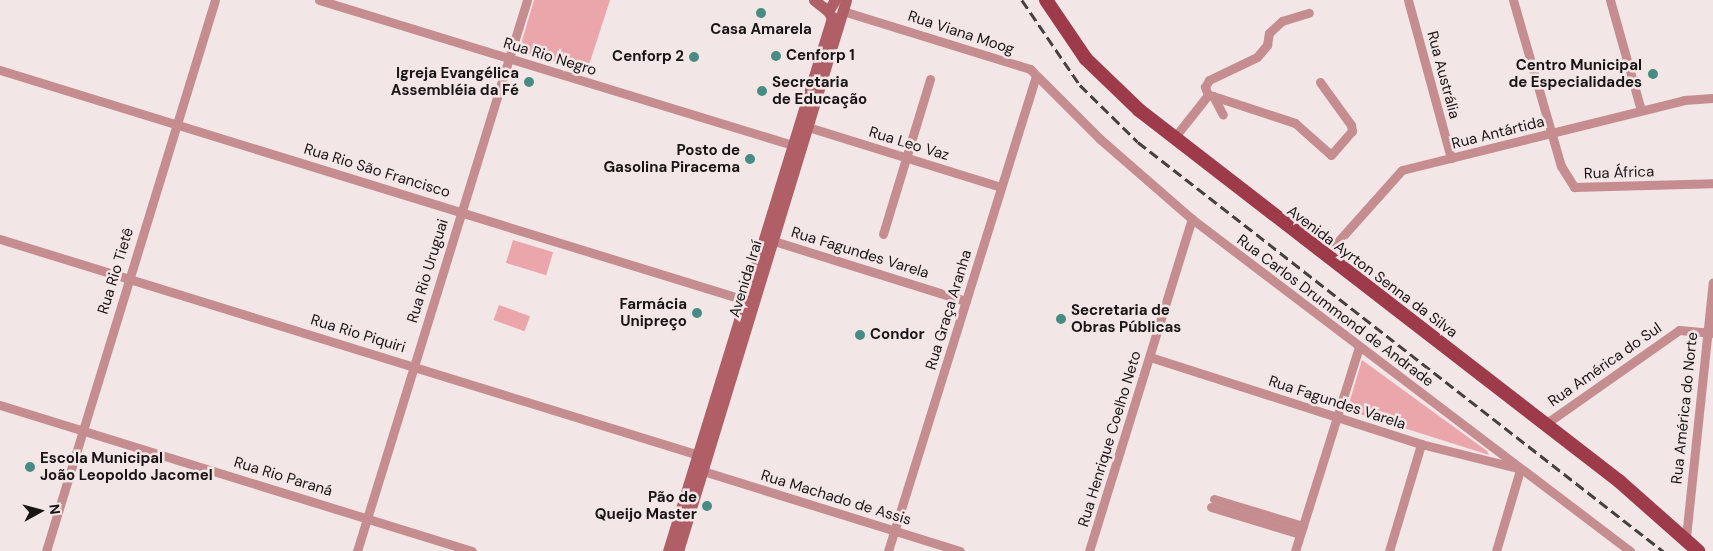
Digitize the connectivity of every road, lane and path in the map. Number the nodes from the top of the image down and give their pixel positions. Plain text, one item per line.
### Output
1 (215, 0) edge
2 (319, 0) edge
3 (527, 0) edge
4 (814, 0) edge
5 (1046, 0) edge
6 (1408, 0) edge
7 (1513, 0) edge
8 (1610, 0) edge
9 (837, 6) edge
10 (1309, 13) dead end
11 (509, 58) junction
12 (0, 70) edge
13 (1036, 77) junction
14 (930, 79) dead end
15 (1320, 82) dead end
16 (1210, 96) junction
17 (1713, 98) edge
18 (1641, 110) junction
19 (1223, 114) dead end
20 (176, 124) junction
21 (808, 127) junction
22 (1552, 134) junction
23 (1174, 138) junction
24 (797, 146) junction
25 (907, 158) junction
26 (1451, 158) junction
27 (1713, 183) edge
28 (1002, 187) junction
29 (461, 212) junction
30 (1192, 219) junction
31 (883, 234) dead end
32 (0, 239) edge
33 (774, 241) junction
34 (1325, 256) junction
35 (128, 278) junction
36 (1713, 282) edge
37 (745, 300) junction
38 (966, 300) junction
39 (744, 320) junction
40 (1710, 332) edge
41 (1359, 347) junction
42 (1150, 357) junction
43 (414, 366) junction
44 (0, 404) edge
45 (1337, 417) junction
46 (1544, 425) junction
47 (82, 430) junction
48 (1421, 444) junction
49 (703, 456) junction
50 (1519, 469) junction
51 (703, 471) junction
52 (1213, 503) dead end
53 (367, 518) junction
54 (895, 530) junction
55 (1302, 530) junction
56 (1686, 537) junction
57 (46, 551) edge
58 (357, 551) edge
59 (472, 551) edge
60 (668, 551) edge
61 (678, 551) edge
62 (888, 551) edge
63 (960, 551) edge
64 (1089, 551) edge
65 (1295, 551) edge
66 (1389, 551) edge
67 (1496, 551) edge
68 (1630, 551) edge
69 (1698, 551) edge

1 - 20 street, Rua Rio Tietê
2 - 11 street, Rua Rio Negro
3 - 11 street, Rua Rio Uruguai
4 - 9 main road
5 - 23 main road, Avenida Ayrton Senna da Silva
6 - 26 street, Rua Austrália
7 - 22 street, Rua África
8 - 18 street
9 - 13 street, Rua Viana Moog
9 - 21 main road, Avenida Iraí
9 - 24 main road, Avenida Iraí
10 - 16 street
11 - 24 street, Rua Rio Negro
11 - 29 street, Rua Rio Uruguai
12 - 20 street, Rua Rio São Francisco
13 - 28 street, Rua Graça Aranha
13 - 30 street, Rua Carlos Drummond de Andrade
14 - 25 street
15 - 16 street
16 - 19 street
16 - 23 street
17 - 18 street, Rua Antártida
18 - 22 street, Rua Antártida
20 - 29 street, Rua Rio São Francisco
20 - 35 street, Rua Rio Tietê
21 - 24 main road, Avenida Iraí
21 - 25 street, Rua Leo Vaz
22 - 26 street, Rua Antártida
22 - 27 street, Rua África
23 - 34 main road, Avenida Ayrton Senna da Silva
24 - 33 main road, Avenida Iraí
24 - 37 main road, Avenida Iraí
25 - 28 street, Rua Leo Vaz
25 - 31 street
26 - 34 street, Rua Antártida
28 - 38 street, Rua Graça Aranha
29 - 37 street, Rua Rio São Francisco
29 - 43 street, Rua Rio Uruguai
30 - 41 street, Rua Carlos Drummond de Andrade
30 - 42 street, Rua Henrique Coelho Neto
32 - 35 street, Rua Rio Piquiri
33 - 38 street, Rua Fagundes Varela
33 - 39 main road, Avenida Iraí
34 - 46 main road, Avenida Ayrton Senna da Silva
35 - 43 street, Rua Rio Piquiri
35 - 47 street, Rua Rio Tietê
36 - 40 street, Rua América do Norte
37 - 39 main road, Avenida Iraí
38 - 54 street, Rua Graça Aranha
39 - 49 main road, Avenida Iraí
40 - 46 street, Rua América do Sul
40 - 56 street, Rua América do Norte
41 - 45 street
41 - 50 street, Rua Carlos Drummond de Andrade
42 - 45 street, Rua Fagundes Varela
42 - 64 street, Rua Henrique Coelho Neto
43 - 49 street, Rua Rio Piquiri
43 - 53 street, Rua Rio Uruguai
44 - 47 street, Rua Rio Paraná
45 - 48 street, Rua Fagundes Varela
45 - 55 street
46 - 56 main road, Avenida Ayrton Senna da Silva
47 - 53 street, Rua Rio Paraná
47 - 57 street, Rua Rio Tietê
48 - 50 street, Rua Fagundes Varela
48 - 66 street
49 - 51 main road, Avenida Iraí
49 - 60 main road, Avenida Iraí
50 - 67 street
50 - 68 street, Rua Carlos Drummond de Andrade
51 - 54 street, Rua Machado de Assis
51 - 61 main road, Avenida Iraí
52 - 55 street
53 - 58 street, Rua Rio Uruguai
53 - 59 street, Rua Rio Paraná
54 - 62 street, Rua Graça Aranha
54 - 63 street, Rua Machado de Assis
55 - 65 street
56 - 69 main road, Avenida Ayrton Senna da Silva

